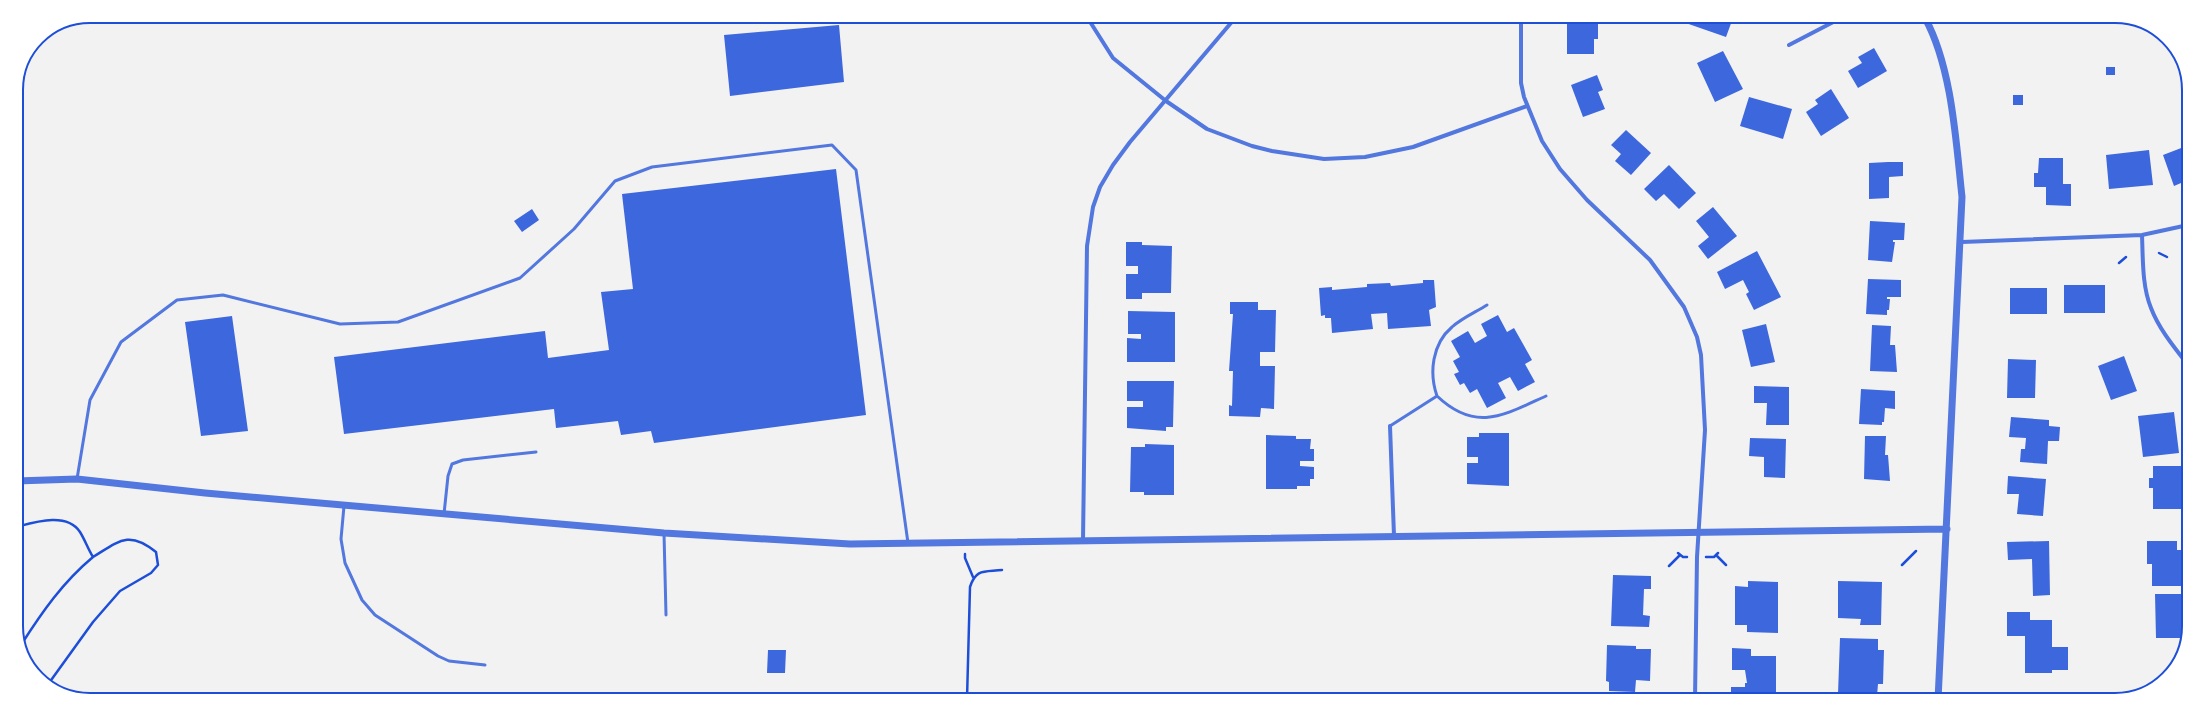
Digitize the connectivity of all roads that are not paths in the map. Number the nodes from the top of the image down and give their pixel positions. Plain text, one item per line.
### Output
1 (1091, 23) edge
2 (1231, 23) edge
3 (1521, 23) edge
4 (1831, 23) edge
5 (1927, 23) edge
6 (1789, 45) dead end
7 (1166, 101) junction
8 (1527, 106) junction
9 (2182, 227) edge
10 (2142, 235) junction
11 (1962, 242) junction
12 (1487, 305) dead end
13 (2182, 357) edge
14 (1437, 396) junction
15 (1546, 396) dead end
16 (1390, 426) joint
17 (536, 452) dead end
18 (77, 479) junction
19 (23, 481) edge
20 (344, 505) junction
21 (444, 514) junction
22 (1947, 529) junction
23 (1699, 532) junction
24 (664, 533) junction
25 (1394, 536) junction
26 (1083, 540) junction
27 (908, 543) junction
28 (666, 615) dead end
29 (486, 665) dead end
30 (1695, 693) edge
31 (1938, 693) edge

1 - 7 street
2 - 7 street
3 - 8 street
4 - 6 street
5 - 11 street
7 - 8 street
7 - 26 street
8 - 23 street
9 - 10 street
10 - 11 street
10 - 13 street
11 - 22 street
12 - 14 lane
14 - 15 lane
14 - 16 lane
16 - 25 street
17 - 21 lane
18 - 19 street
18 - 20 street
18 - 27 lane
20 - 21 street
20 - 29 lane
21 - 24 street
22 - 23 street
22 - 31 street
23 - 25 street
23 - 30 street
24 - 27 street
24 - 28 lane
25 - 26 street
26 - 27 street

